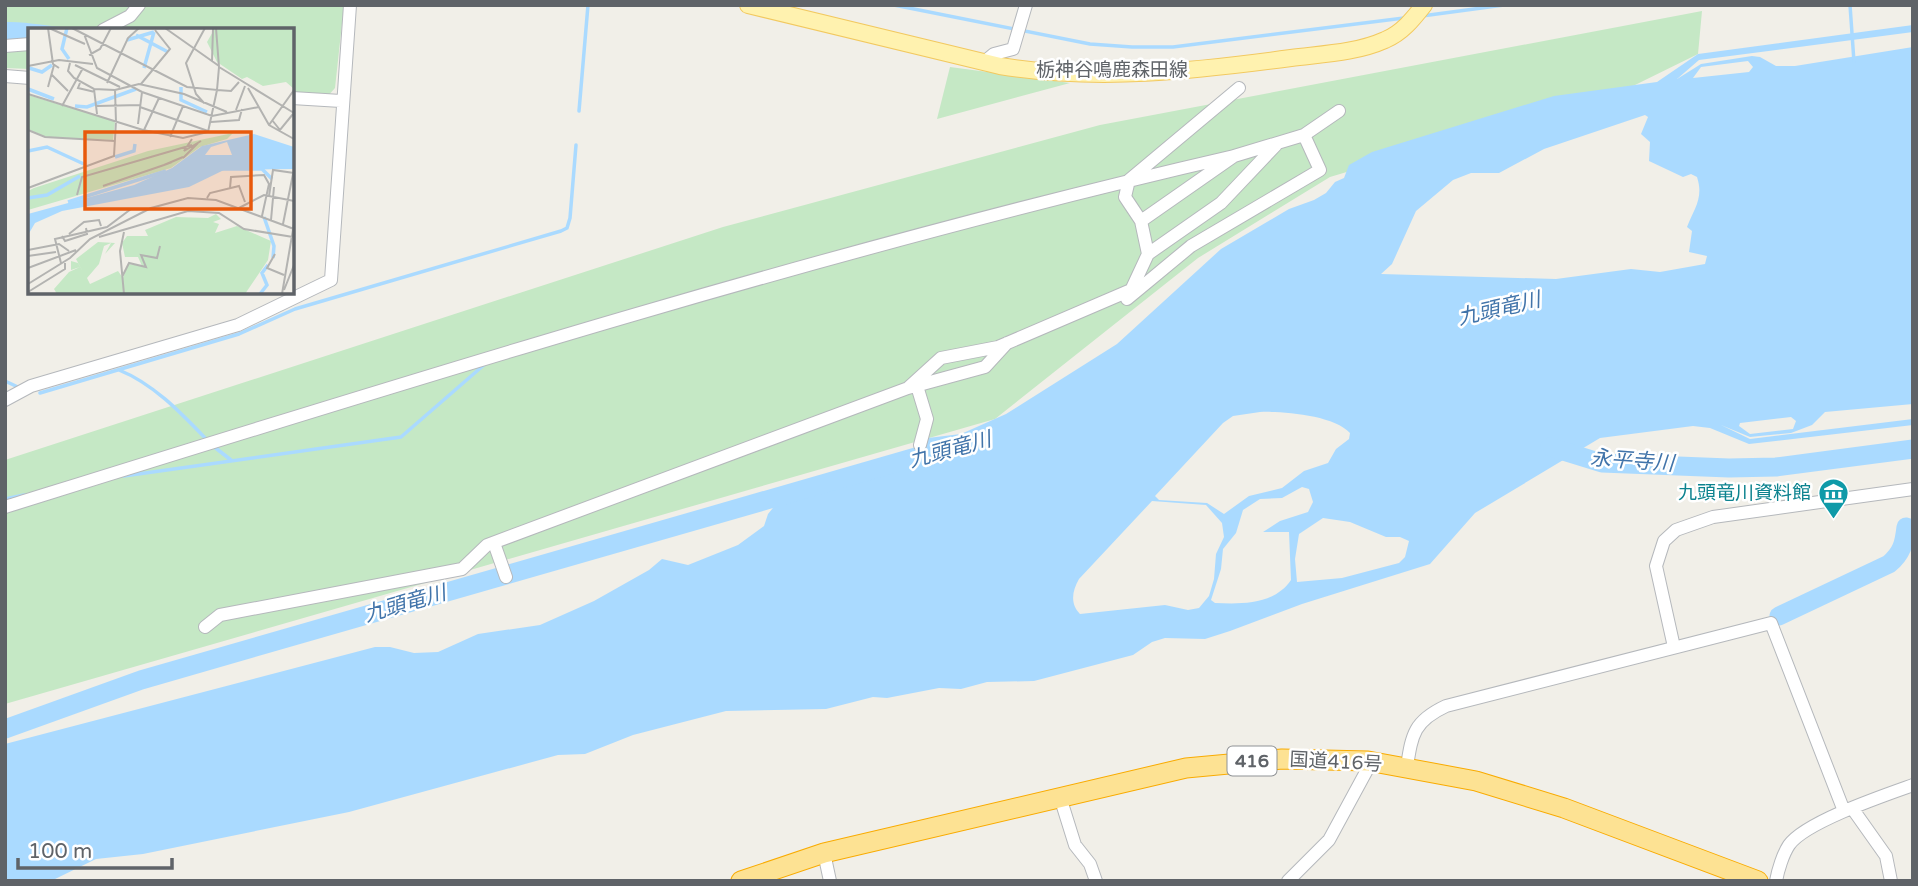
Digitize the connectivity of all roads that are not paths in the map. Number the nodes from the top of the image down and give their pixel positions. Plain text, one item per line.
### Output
1 (139, 5) edge
2 (350, 5) edge
3 (748, 5) edge
4 (1026, 5) edge
5 (1424, 5) edge
6 (107, 28) edge
7 (28, 44) edge
8 (5, 46) edge
9 (984, 63) junction
10 (5, 76) edge
11 (28, 78) edge
12 (1239, 88) dead end
13 (294, 98) edge
14 (341, 101) junction
15 (1339, 111) dead end
16 (1304, 135) junction
17 (1278, 143) junction
18 (1234, 156) junction
19 (1129, 180) junction
20 (1141, 221) junction
21 (1148, 254) junction
22 (1132, 290) junction
23 (1007, 343) junction
24 (913, 387) junction
25 (5, 400) edge
26 (920, 445) dead end
27 (1913, 489) edge
28 (5, 507) edge
29 (494, 543) junction
30 (506, 577) dead end
31 (205, 627) dead end
32 (1674, 647) junction
33 (1368, 761) junction
34 (1407, 766) junction
35 (1913, 785) edge
36 (1060, 797) junction
37 (1848, 809) junction
38 (824, 853) junction
39 (741, 881) edge
40 (830, 881) edge
41 (1096, 881) edge
42 (1288, 881) edge
43 (1758, 881) edge
44 (1776, 881) edge
45 (1891, 881) edge

1 - 6 street
2 - 14 street
3 - 9 main road, 栃神谷鳴鹿森田線
4 - 9 street
5 - 9 main road, 栃神谷鳴鹿森田線
7 - 8 street
10 - 11 street
12 - 19 street
13 - 14 street
14 - 25 street
15 - 16 street
16 - 17 street
16 - 22 street
17 - 18 street
17 - 21 street
18 - 19 street
18 - 20 street
19 - 20 street
19 - 28 street
20 - 21 street
21 - 22 street
22 - 23 street
23 - 24 street
23 - 24 street
24 - 26 street
24 - 29 street
27 - 32 street
29 - 30 street
29 - 31 street
32 - 34 street
32 - 37 street
33 - 34 highway, 国道416号 / 416
33 - 36 highway, 国道416号 / 416
33 - 42 street
34 - 43 highway, 国道416号 / 416
35 - 37 street
36 - 38 highway, 国道416号 / 416
36 - 41 street
37 - 44 street
37 - 45 street
38 - 39 highway, 国道416号 / 416
38 - 40 street

